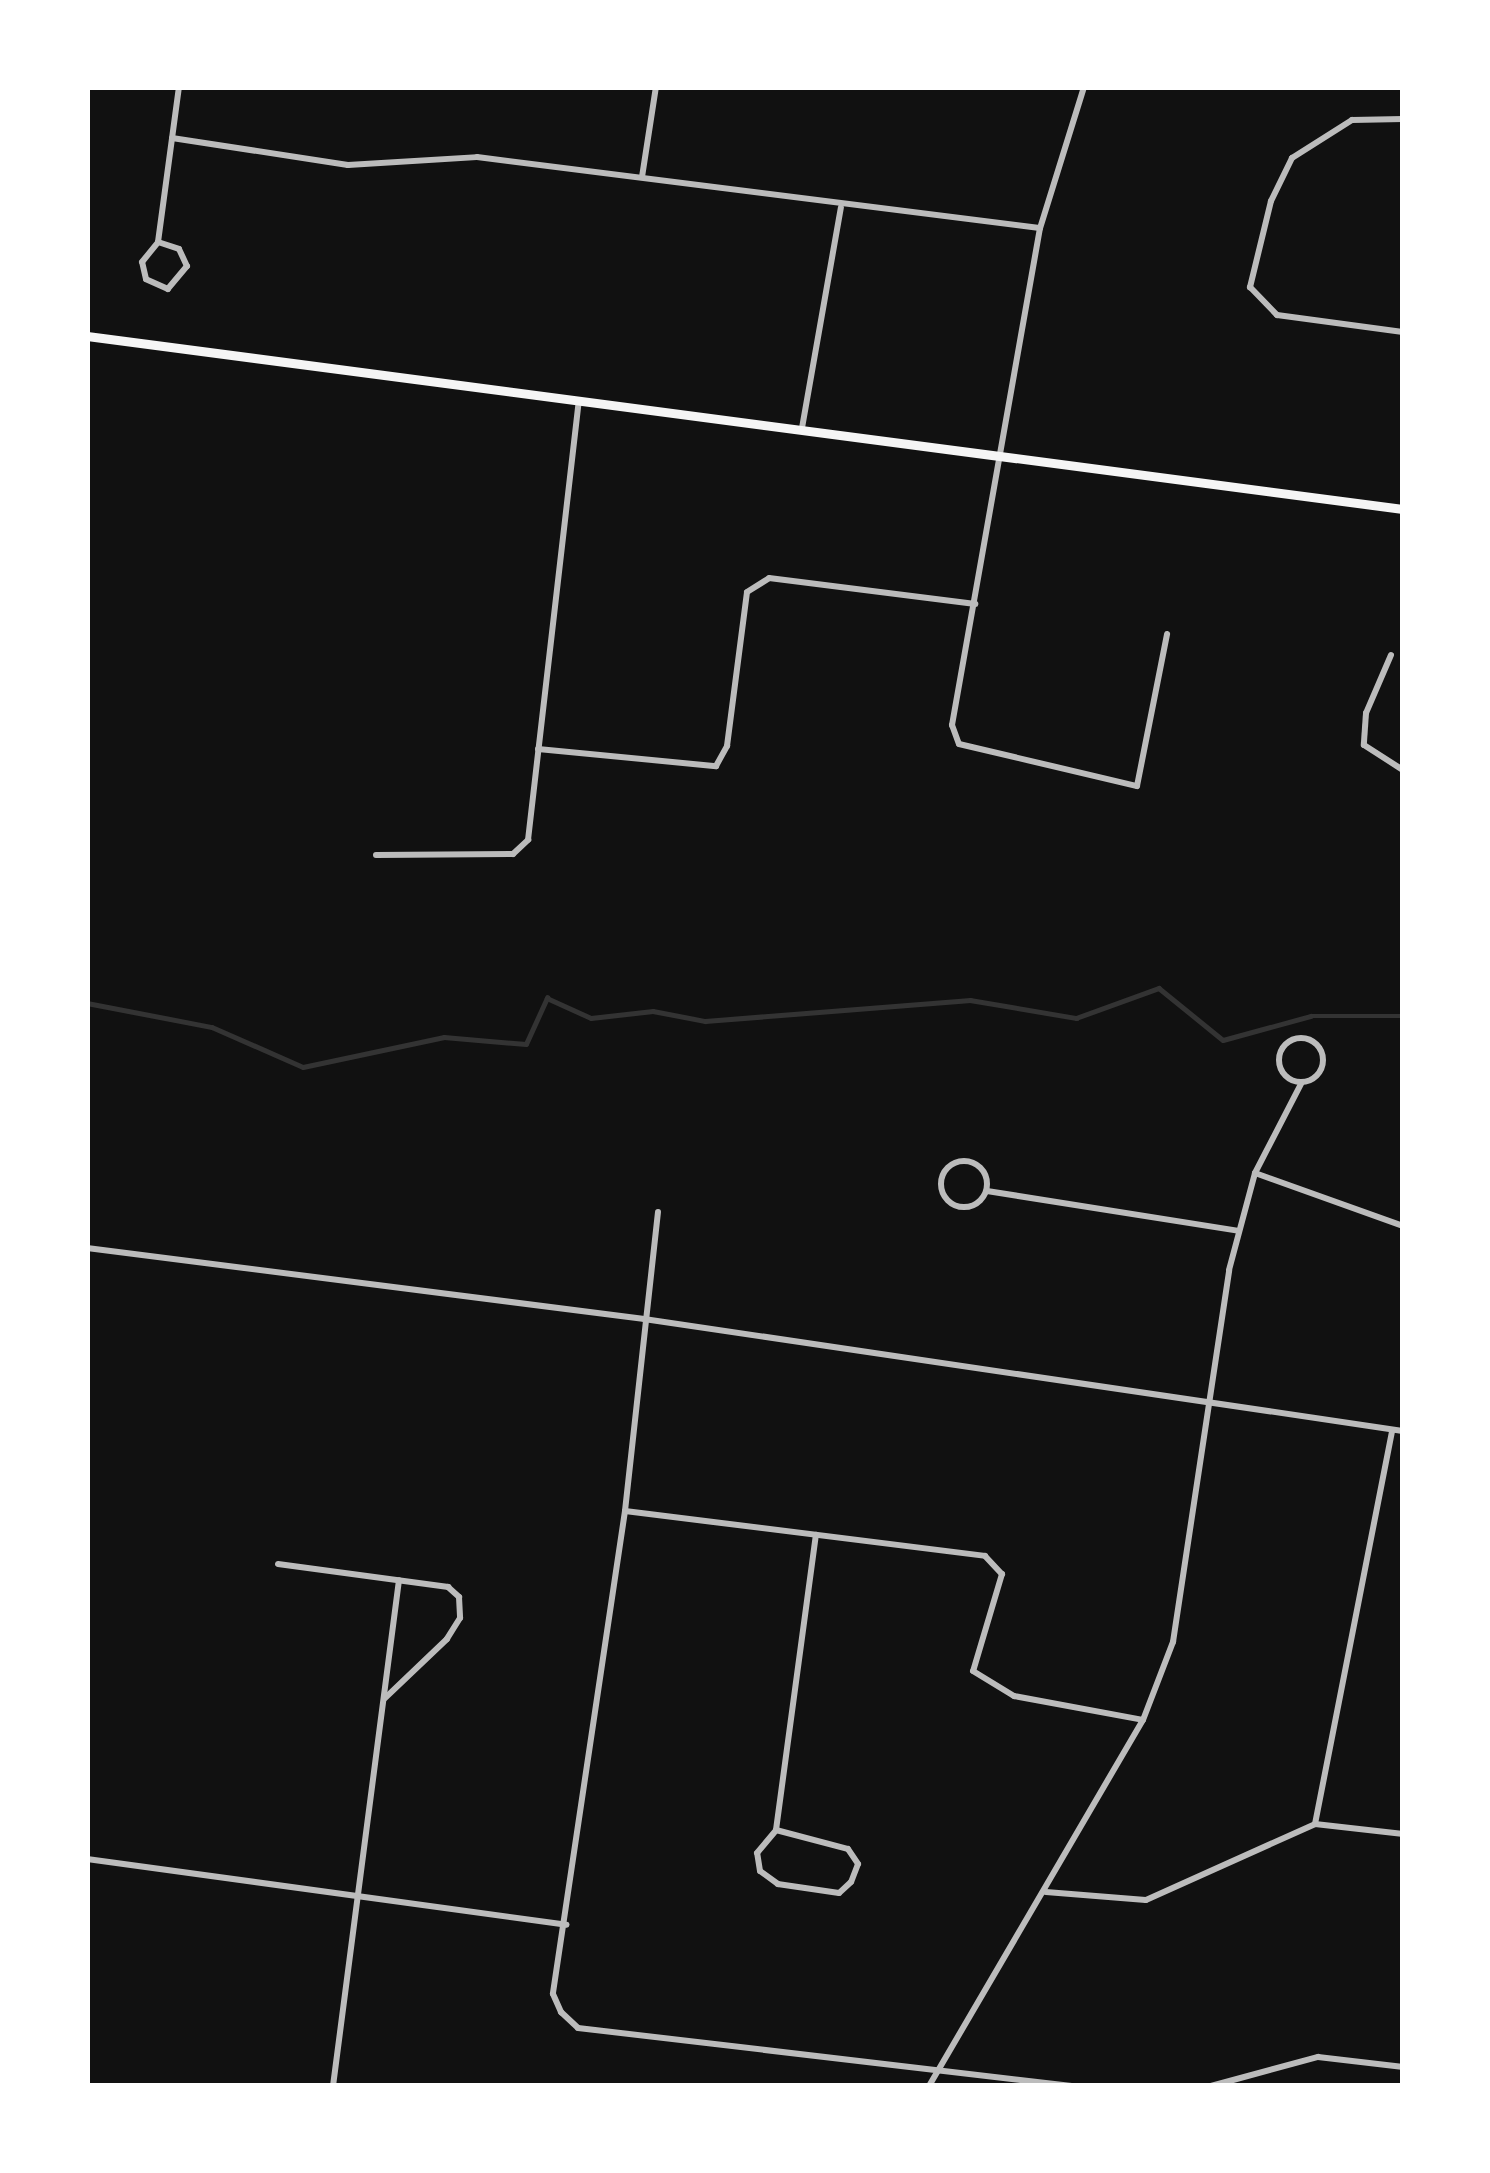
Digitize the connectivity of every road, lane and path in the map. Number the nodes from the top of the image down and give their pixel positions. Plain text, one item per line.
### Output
1 (178, 87) edge
2 (656, 87) edge
3 (1084, 87) edge
4 (1403, 118) edge
5 (172, 138) junction
6 (642, 177) junction
7 (841, 207) junction
8 (1040, 228) junction
9 (158, 242) junction
10 (1403, 332) edge
11 (87, 336) edge
12 (579, 403) junction
13 (801, 432) junction
14 (998, 457) junction
15 (1403, 508) edge
16 (975, 604) junction
17 (1167, 634) dead end
18 (1391, 656) dead end
19 (538, 748) junction
20 (1403, 770) edge
21 (376, 855) dead end
22 (1302, 1082) junction
23 (1255, 1173) junction
24 (987, 1191) junction
25 (658, 1212) dead end
26 (1403, 1226) edge
27 (1239, 1231) junction
28 (87, 1248) edge
29 (644, 1319) junction
30 (1213, 1405) junction
31 (1392, 1430) junction
32 (1403, 1431) edge
33 (625, 1511) junction
34 (816, 1535) junction
35 (278, 1564) dead end
36 (400, 1580) junction
37 (383, 1701) junction
38 (1144, 1720) junction
39 (1315, 1824) junction
40 (776, 1830) junction
41 (1403, 1834) edge
42 (87, 1859) edge
43 (1046, 1892) junction
44 (359, 1898) junction
45 (566, 1925) junction
46 (938, 2067) junction
47 (1403, 2067) edge
48 (333, 2086) edge
49 (929, 2086) edge
50 (1072, 2086) edge
51 (1210, 2086) edge

1 - 5 street
2 - 6 street
3 - 8 street
4 - 10 street
5 - 6 street
5 - 9 street
6 - 7 street
7 - 8 street
7 - 13 street
8 - 14 street
9 - 9 street
11 - 12 main road
12 - 13 main road
12 - 19 street
13 - 14 main road
14 - 15 main road
14 - 16 street
16 - 17 street
16 - 19 street
18 - 20 street
19 - 21 street
22 - 22 street
22 - 23 street
23 - 26 street
23 - 27 street
24 - 24 street
24 - 27 street
25 - 29 street
27 - 30 street
28 - 29 street
29 - 30 street
29 - 33 street
30 - 31 street
30 - 38 street
31 - 32 street
31 - 39 street
33 - 34 street
33 - 45 street
34 - 38 street
34 - 40 street
35 - 36 street
36 - 37 street
36 - 37 street
37 - 44 street
38 - 43 street
39 - 41 street
39 - 43 street
40 - 40 street
42 - 44 street
43 - 46 street
44 - 45 street
44 - 48 street
45 - 46 street
46 - 49 street
46 - 50 street
47 - 51 street

